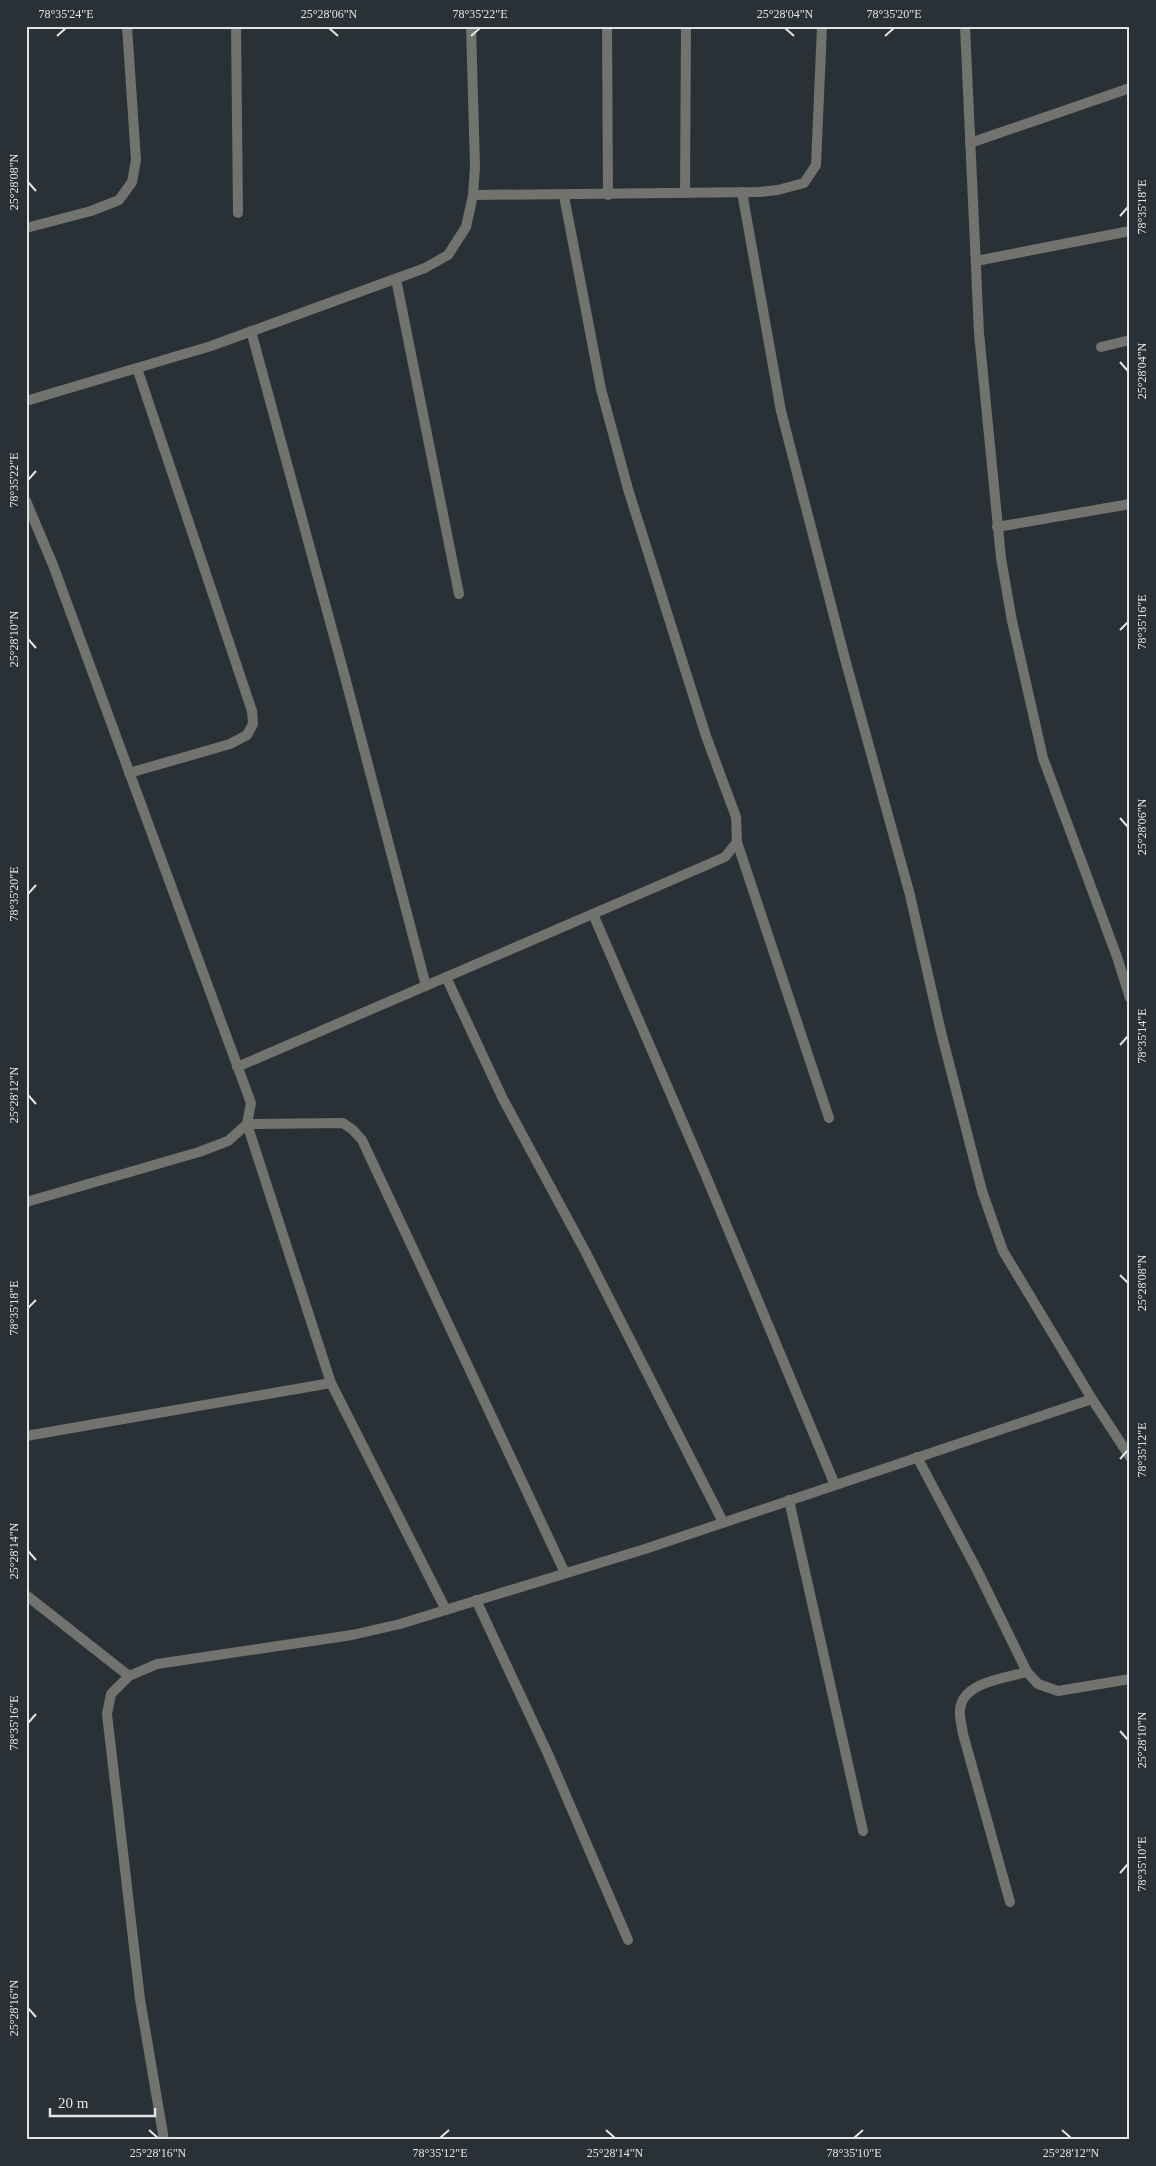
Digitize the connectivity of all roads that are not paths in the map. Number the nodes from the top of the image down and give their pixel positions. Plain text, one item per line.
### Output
1 (127, 26) edge
2 (236, 26) edge
3 (471, 26) edge
4 (607, 26) edge
5 (686, 26) edge
6 (822, 26) edge
7 (965, 26) edge
8 (1130, 88) edge
9 (970, 143) junction
10 (742, 192) junction
11 (685, 194) junction
12 (608, 195) junction
13 (473, 196) junction
14 (564, 196) junction
15 (238, 214) dead end
16 (26, 228) edge
17 (1130, 231) edge
18 (976, 261) junction
19 (396, 278) junction
20 (251, 331) junction
21 (1130, 340) edge
22 (1101, 347) dead end
23 (137, 368) junction
24 (26, 401) edge
25 (26, 503) edge
26 (1130, 504) edge
27 (997, 527) junction
28 (459, 594) dead end
29 (129, 773) junction
30 (737, 842) junction
31 (592, 914) junction
32 (446, 977) junction
33 (426, 986) junction
34 (1130, 998) edge
35 (237, 1068) junction
36 (829, 1118) dead end
37 (248, 1124) junction
38 (26, 1202) edge
39 (332, 1383) junction
40 (1092, 1399) junction
41 (26, 1436) edge
42 (917, 1457) junction
43 (1130, 1457) edge
44 (835, 1485) junction
45 (788, 1500) junction
46 (723, 1522) junction
47 (565, 1573) junction
48 (26, 1595) edge
49 (476, 1600) junction
50 (446, 1610) junction
51 (1027, 1672) junction
52 (129, 1676) junction
53 (1130, 1679) edge
54 (863, 1831) dead end
55 (1010, 1902) dead end
56 (628, 1940) dead end
57 (164, 2140) edge

1 - 16 street
2 - 15 street
3 - 13 street
4 - 12 street
5 - 11 street
6 - 10 street
7 - 9 street
8 - 9 street
9 - 18 street
10 - 11 street
10 - 40 street
11 - 12 street
12 - 14 street
13 - 14 street
13 - 19 street
14 - 30 street
17 - 18 street
18 - 27 street
19 - 20 street
19 - 28 street
20 - 23 street
20 - 33 street
21 - 22 street
23 - 24 street
23 - 29 street
25 - 29 street
26 - 27 street
27 - 34 street
29 - 35 street
30 - 31 street
30 - 36 street
31 - 32 street
31 - 44 street
32 - 33 street
32 - 46 street
33 - 35 street
35 - 37 street
37 - 38 street
37 - 39 street
37 - 47 street
39 - 41 street
39 - 50 street
40 - 42 street
40 - 43 street
42 - 44 street
42 - 51 street
44 - 45 street
45 - 46 street
45 - 54 street
46 - 47 street
47 - 49 street
48 - 52 street
49 - 50 street
49 - 56 street
50 - 52 street
51 - 53 street
51 - 55 street
52 - 57 street

